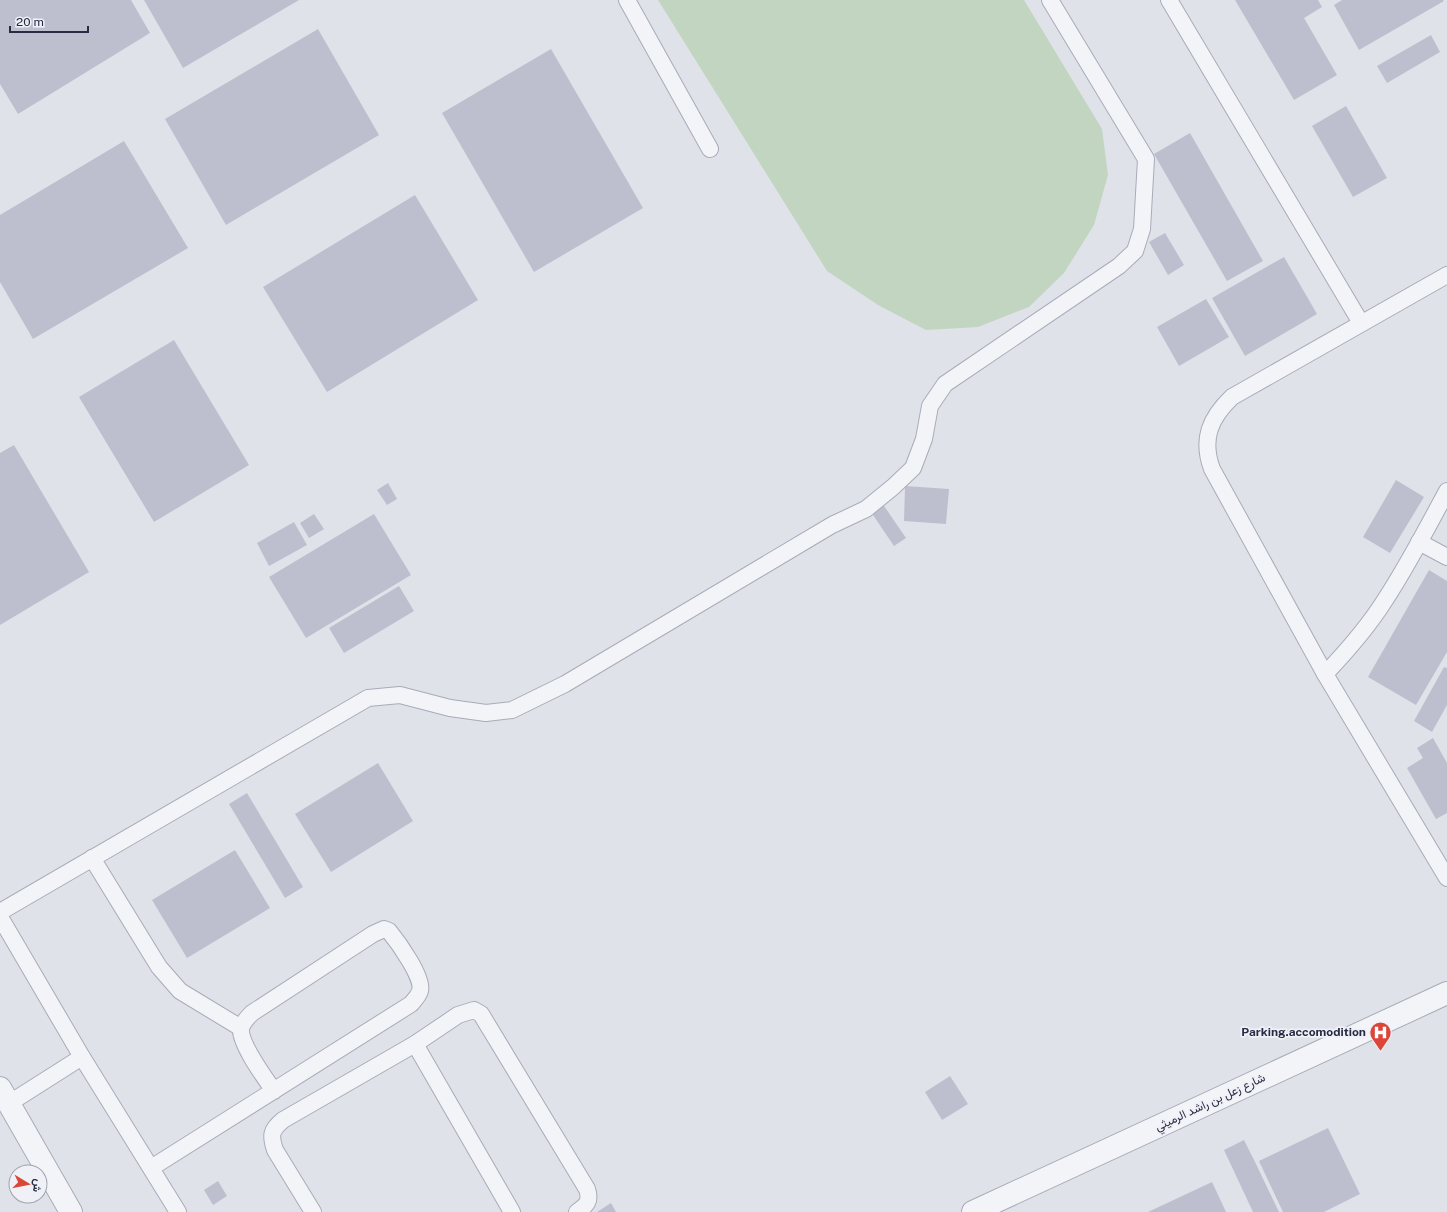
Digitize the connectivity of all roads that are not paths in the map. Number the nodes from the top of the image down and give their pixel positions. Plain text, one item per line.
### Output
1 (627, 0) edge
2 (1050, 0) edge
3 (1169, 0) edge
4 (710, 149) dead end
5 (1447, 275) edge
6 (1361, 323) junction
7 (1447, 491) edge
8 (1419, 542) junction
9 (1447, 557) edge
10 (1325, 674) junction
11 (92, 858) junction
12 (1447, 878) edge
13 (0, 912) edge
14 (0, 918) edge
15 (1447, 993) edge
16 (241, 1028) junction
17 (415, 1044) junction
18 (82, 1057) junction
19 (274, 1092) junction
20 (4, 1096) edge
21 (151, 1168) junction
22 (71, 1212) edge
23 (178, 1212) edge
24 (313, 1212) edge
25 (512, 1212) edge
26 (578, 1212) edge
27 (973, 1212) edge

1 - 4 lane
2 - 11 lane
3 - 6 lane
5 - 6 lane
6 - 10 lane
7 - 8 lane
8 - 9 lane
8 - 10 lane
10 - 12 lane
11 - 13 lane
11 - 16 lane
14 - 18 lane
15 - 27 street, شارع زعل بن راشد الرميثي
16 - 19 lane
16 - 19 lane
17 - 24 lane
17 - 25 lane
17 - 26 lane
18 - 20 lane
18 - 21 lane
19 - 21 lane
20 - 22 street
21 - 23 lane

